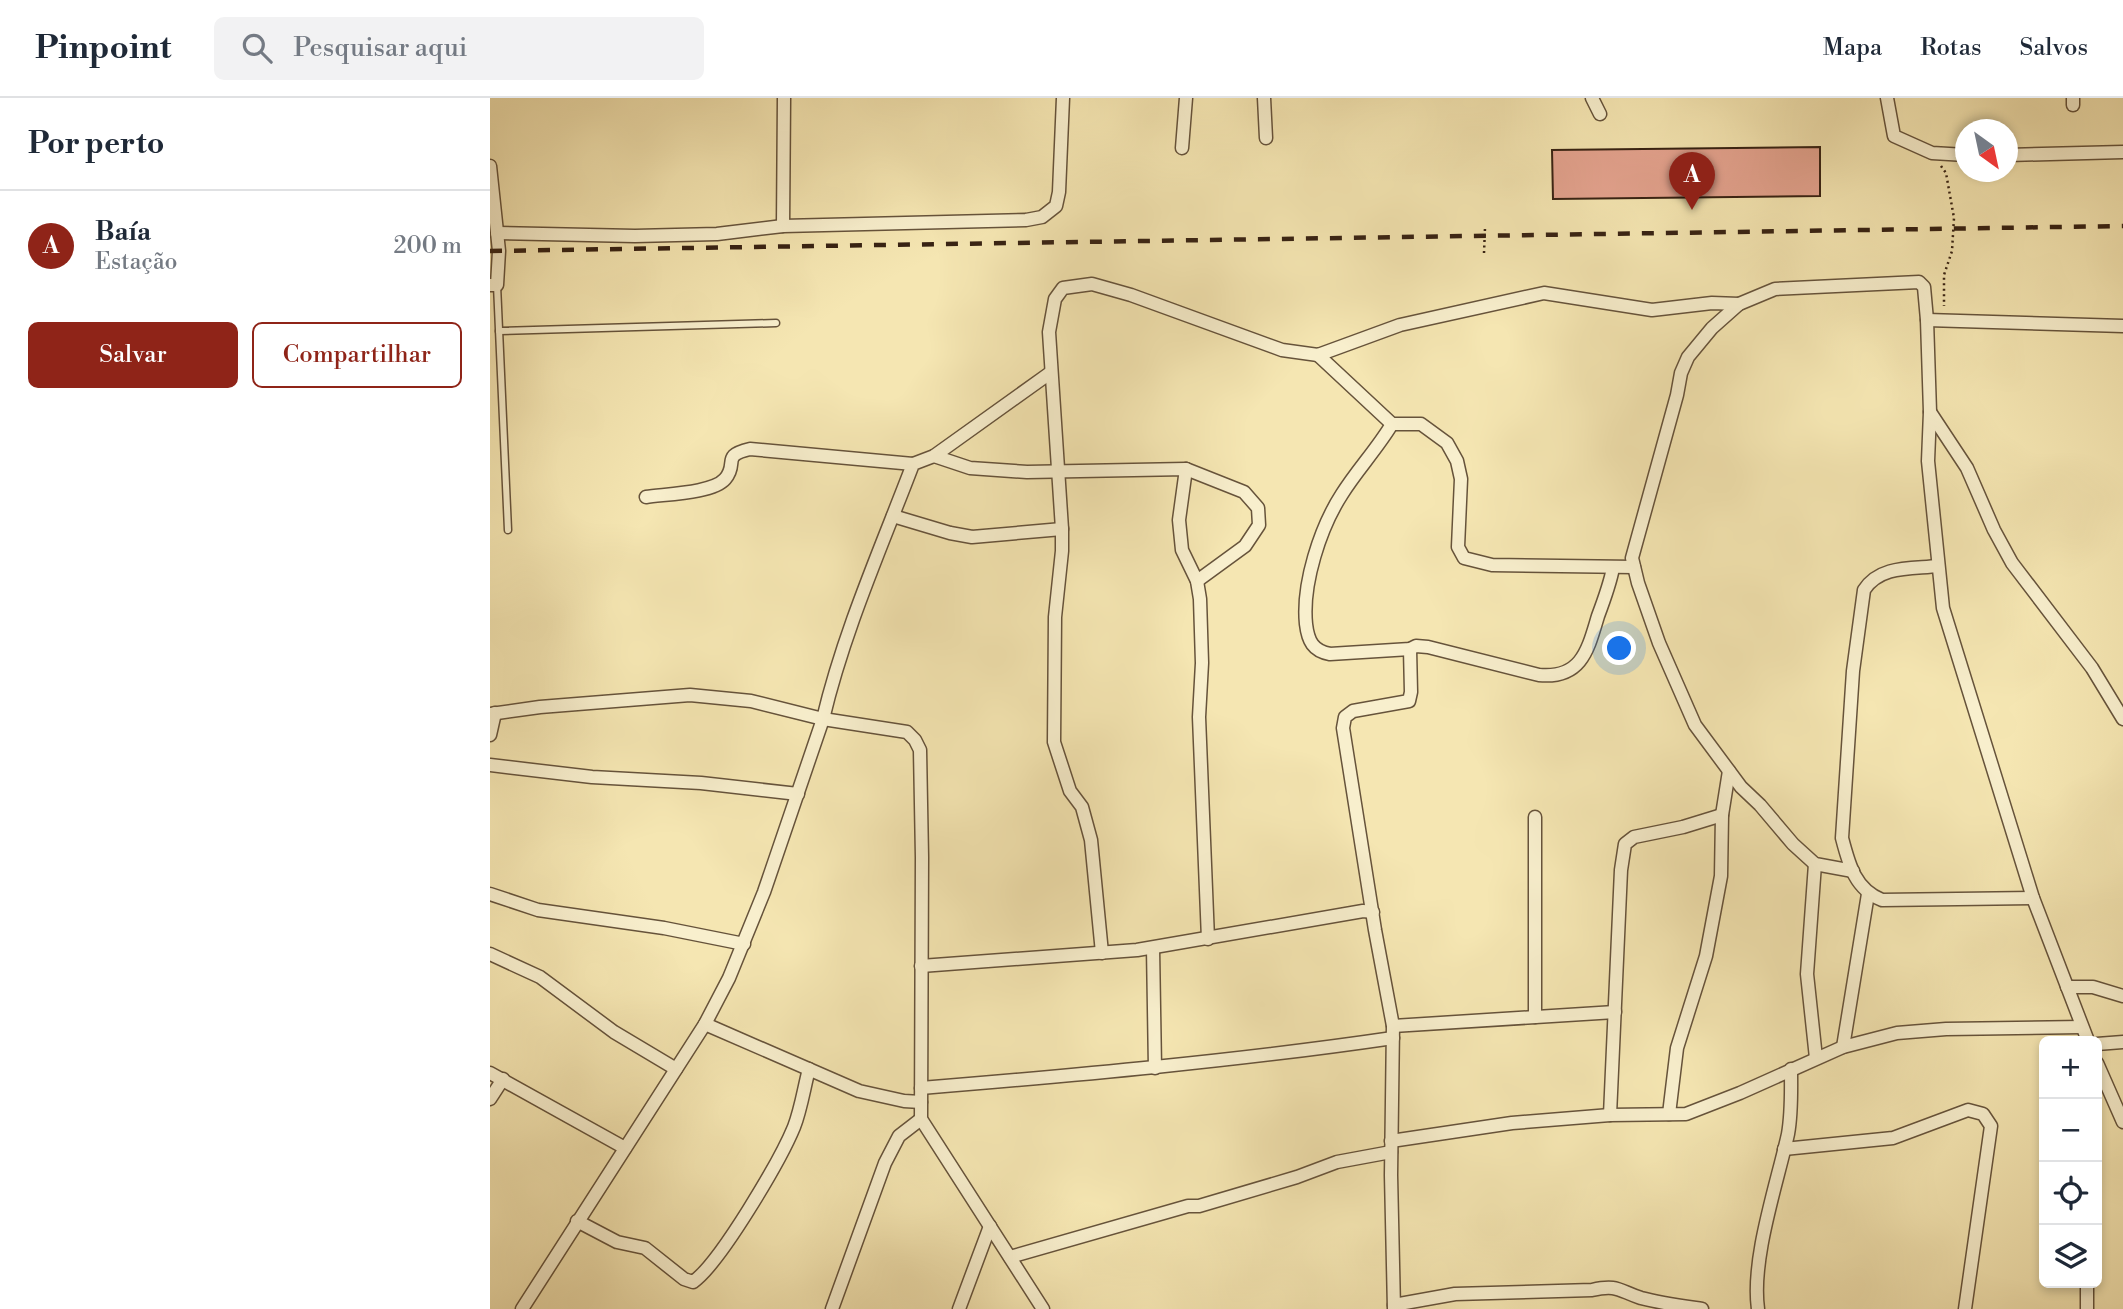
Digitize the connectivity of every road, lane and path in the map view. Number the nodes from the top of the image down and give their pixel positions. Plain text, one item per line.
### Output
1 (784, 98) edge
2 (1063, 98) edge
3 (1186, 98) edge
4 (1264, 98) edge
5 (1592, 98) edge
6 (1887, 98) edge
7 (1600, 114) dead end
8 (1266, 138) dead end
9 (1182, 148) dead end
10 (2123, 152) edge
11 (1932, 153) junction
12 (1955, 154) edge
13 (2018, 155) edge
14 (490, 166) edge
15 (492, 206) edge
16 (783, 226) junction
17 (1485, 228) dead end
18 (496, 233) junction
19 (1484, 253) dead end
20 (494, 285) edge
21 (1739, 304) junction
22 (1927, 320) junction
23 (1943, 320) junction
24 (776, 323) dead end
25 (2123, 326) edge
26 (499, 331) junction
27 (1318, 355) junction
28 (1050, 373) junction
29 (1930, 412) junction
30 (1392, 424) junction
31 (934, 456) junction
32 (913, 464) junction
33 (1186, 469) junction
34 (1058, 471) junction
35 (646, 497) dead end
36 (893, 516) junction
37 (1062, 529) junction
38 (508, 530) dead end
39 (1938, 566) junction
40 (1634, 567) junction
41 (1613, 568) junction
42 (1197, 581) junction
43 (1410, 649) junction
44 (492, 714) edge
45 (824, 719) junction
46 (2123, 719) edge
47 (490, 735) edge
48 (490, 765) edge
49 (1729, 771) junction
50 (798, 794) junction
51 (1722, 815) junction
52 (1535, 817) dead end
53 (1815, 864) junction
54 (1853, 871) junction
55 (490, 894) edge
56 (1868, 894) junction
57 (2033, 898) junction
58 (1373, 912) junction
59 (1208, 939) junction
60 (744, 944) junction
61 (1153, 948) junction
62 (1101, 953) junction
63 (490, 954) edge
64 (920, 966) junction
65 (2067, 987) junction
66 (2123, 996) edge
67 (1615, 1012) junction
68 (1535, 1017) junction
69 (705, 1024) junction
70 (2082, 1027) junction
71 (1393, 1032) junction
72 (2086, 1036) edge
73 (2123, 1042) edge
74 (2102, 1044) edge
75 (1843, 1046) junction
76 (1816, 1058) junction
77 (1155, 1068) junction
78 (676, 1069) junction
79 (809, 1069) junction
80 (1791, 1069) junction
81 (490, 1073) edge
82 (2102, 1074) edge
83 (503, 1079) junction
84 (921, 1088) junction
85 (490, 1099) edge
86 (921, 1102) junction
87 (1669, 1114) junction
88 (1610, 1115) junction
89 (921, 1119) junction
90 (2123, 1122) edge
91 (1391, 1147) junction
92 (625, 1148) junction
93 (1784, 1149) junction
94 (577, 1221) junction
95 (990, 1226) junction
96 (1010, 1258) junction
97 (2087, 1288) edge
98 (1394, 1307) edge
99 (522, 1309) edge
100 (832, 1309) edge
101 (959, 1309) edge
102 (1043, 1309) edge
103 (1702, 1309) edge
104 (1758, 1309) edge
105 (1965, 1309) edge
106 (2087, 1309) edge

1 - 16 street
2 - 16 street
3 - 9 street
4 - 8 street
5 - 7 street
6 - 11 street
10 - 13 street
11 - 12 street
11 - 23 path
14 - 15 street
15 - 18 street
16 - 18 street
17 - 19 path
18 - 20 street
20 - 26 lane
21 - 22 street
21 - 27 street
21 - 40 street
22 - 23 street
22 - 29 street
23 - 25 street
24 - 26 lane
26 - 38 lane
27 - 28 street
27 - 30 street
28 - 31 street
28 - 34 street
29 - 39 street
29 - 46 street
30 - 41 street
30 - 43 street
31 - 32 street
31 - 34 street
32 - 35 street
32 - 36 street
33 - 34 street
33 - 42 street
33 - 42 street
34 - 37 street
36 - 37 street
36 - 45 street
37 - 62 street
39 - 54 street
39 - 57 street
40 - 41 street
40 - 49 street
41 - 43 street
42 - 59 street
43 - 58 street
44 - 45 street
44 - 47 street
45 - 50 street
45 - 64 street
48 - 50 street
49 - 51 street
49 - 53 street
50 - 60 street
51 - 67 street
51 - 87 street
52 - 68 street
53 - 54 street
53 - 76 street
54 - 56 street
55 - 60 street
56 - 57 street
56 - 75 street
57 - 65 street
58 - 59 street
58 - 71 street
59 - 61 street
60 - 69 street
61 - 62 street
61 - 77 street
62 - 64 street
63 - 78 street
64 - 84 street
65 - 66 street
65 - 70 street
67 - 68 street
67 - 88 street
68 - 71 street
69 - 78 street
69 - 79 street
70 - 72 street
70 - 75 street
71 - 77 street
71 - 91 street
73 - 74 street
75 - 76 street
76 - 80 street
77 - 84 street
78 - 92 street
79 - 86 street
79 - 94 street
80 - 87 street
80 - 93 street
81 - 83 street
82 - 90 street
83 - 85 street
83 - 92 street
84 - 86 street
86 - 89 street
87 - 88 street
88 - 91 street
89 - 95 street
89 - 100 street
91 - 96 street
91 - 98 street
92 - 94 street
93 - 104 street
93 - 105 street
94 - 99 street
95 - 96 street
95 - 101 street
96 - 102 street
97 - 106 street
98 - 103 street

